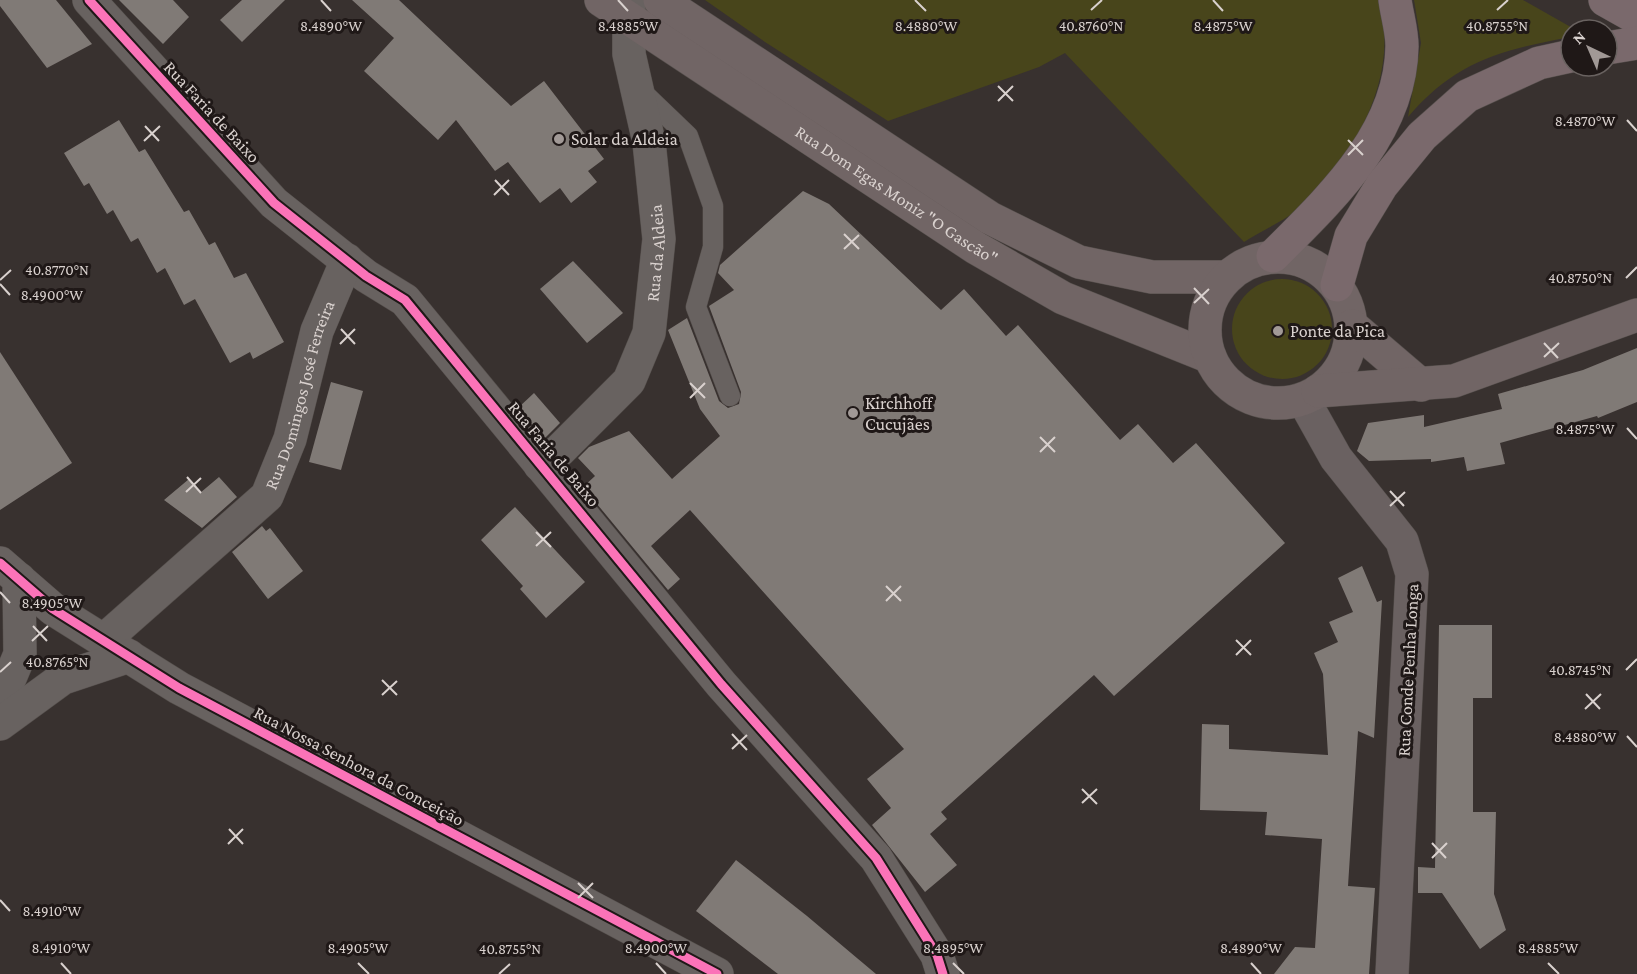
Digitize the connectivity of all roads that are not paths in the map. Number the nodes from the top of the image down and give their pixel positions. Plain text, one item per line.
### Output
1 (89, 0) edge
2 (660, 0) edge
3 (1395, 0) edge
4 (1605, 0) edge
5 (619, 6) edge
6 (1637, 18) edge
7 (1637, 43) edge
8 (1619, 46) edge
9 (1559, 59) edge
10 (637, 87) junction
11 (1274, 256) junction
12 (347, 260) junction
13 (1227, 277) junction
14 (1337, 285) junction
15 (1624, 320) edge
16 (1352, 326) junction
17 (1210, 357) junction
18 (1421, 385) junction
19 (1310, 395) junction
20 (729, 396) dead end
21 (540, 465) junction
22 (10, 571) edge
23 (116, 648) junction
24 (0, 702) edge
25 (0, 724) edge
26 (717, 974) edge
27 (943, 974) edge
28 (1392, 974) edge

1 - 12 street, Rua Faria de Baixo
2 - 13 main road, Rua Dom Egas Moniz "O Gascão"
3 - 11 highway
4 - 6 highway
5 - 10 street, Rua da Aldeia
5 - 17 main road, Rua Dom Egas Moniz "O Gascão"
7 - 8 highway
9 - 14 highway
10 - 20 lane
10 - 21 street, Rua da Aldeia
11 - 13 main road
11 - 14 main road
12 - 21 street, Rua Faria de Baixo
12 - 23 street, Rua Domingos José Ferreira
13 - 17 main road
14 - 16 main road
15 - 18 main road
16 - 18 main road
16 - 19 main road
17 - 19 main road
18 - 19 main road
19 - 28 street, Rua Conde Penha Longa
21 - 27 street, Rua Faria de Baixo
22 - 23 street, Rua Nossa Senhora da Conceição
22 - 24 street
23 - 25 street
23 - 26 street, Rua Nossa Senhora da Conceição

